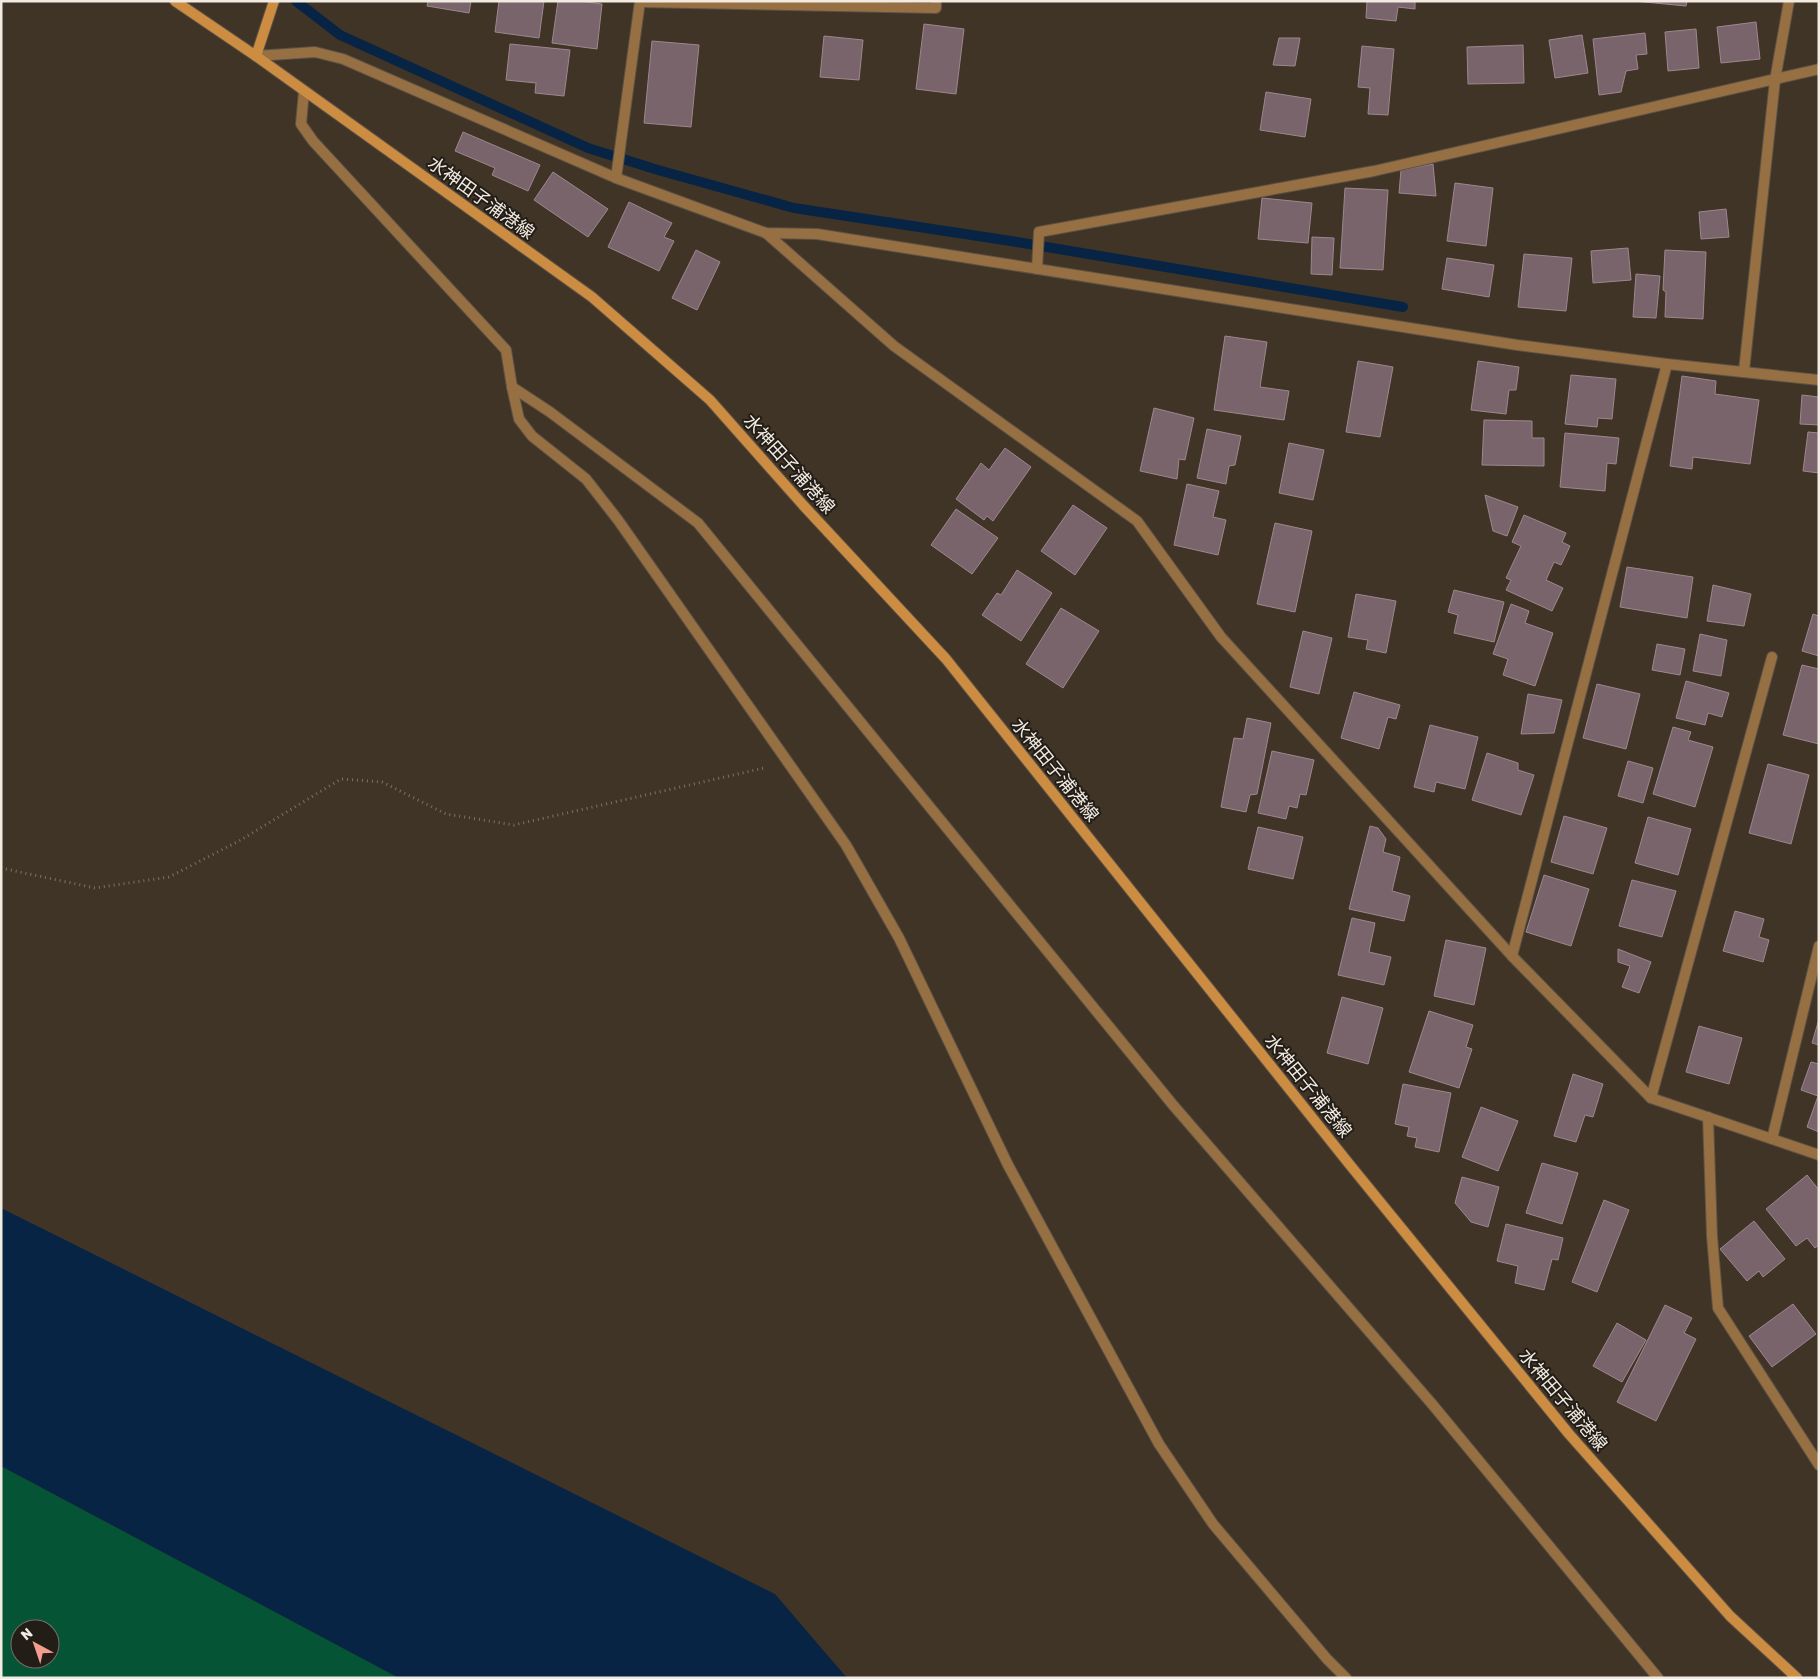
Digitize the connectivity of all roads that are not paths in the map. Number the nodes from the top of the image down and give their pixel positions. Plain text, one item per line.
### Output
1 (175, 1) edge
2 (274, 1) edge
3 (936, 1) edge
4 (1789, 1) edge
5 (640, 2) edge
6 (256, 56) junction
7 (1819, 69) edge
8 (1776, 80) junction
9 (304, 91) junction
10 (616, 178) junction
11 (766, 233) junction
12 (1037, 269) junction
13 (1667, 364) junction
14 (1744, 371) junction
15 (1819, 380) edge
16 (512, 387) junction
17 (1772, 657) dead end
18 (1819, 946) edge
19 (1512, 956) junction
20 (1651, 1098) junction
21 (1708, 1117) junction
22 (1772, 1139) junction
23 (1819, 1154) edge
24 (1819, 1465) edge
25 (1346, 1678) edge
26 (1658, 1678) edge
27 (1796, 1678) edge

1 - 6 main road, 水神田子浦港線
2 - 6 main road
3 - 5 street
4 - 8 street
5 - 10 street
6 - 9 main road, 水神田子浦港線
6 - 10 street
7 - 8 street
8 - 12 street
8 - 14 street
9 - 16 street
9 - 27 main road, 水神田子浦港線
10 - 11 street
11 - 12 street
11 - 19 street
12 - 13 street
13 - 14 street
13 - 19 street
14 - 15 street
16 - 25 street
16 - 26 street
17 - 20 street
18 - 22 street
19 - 20 street
20 - 21 street
21 - 22 street
21 - 24 street
22 - 23 street

